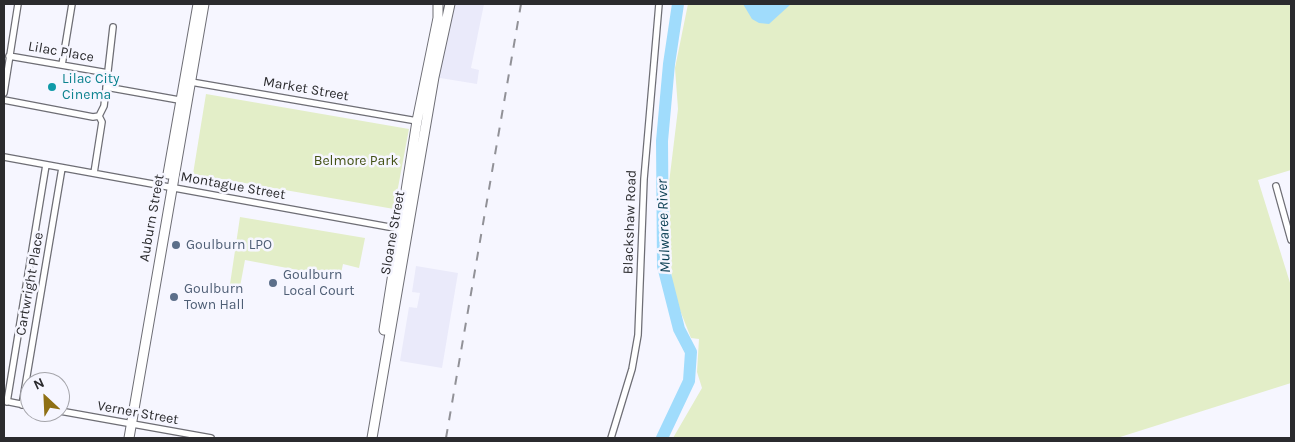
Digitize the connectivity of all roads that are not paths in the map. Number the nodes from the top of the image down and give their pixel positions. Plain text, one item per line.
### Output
1 (18, 4) edge
2 (72, 4) edge
3 (198, 4) edge
4 (204, 4) edge
5 (438, 4) edge
6 (450, 4) edge
7 (659, 4) edge
8 (113, 27) dead end
9 (9, 56) junction
10 (62, 65) junction
11 (108, 73) junction
12 (434, 77) junction
13 (191, 82) junction
14 (106, 87) junction
15 (4, 93) edge
16 (4, 100) edge
17 (179, 100) junction
18 (99, 116) junction
19 (417, 121) junction
20 (4, 157) edge
21 (46, 164) junction
22 (62, 168) junction
23 (94, 173) junction
24 (415, 186) junction
25 (1276, 186) dead end
26 (168, 187) junction
27 (400, 229) junction
28 (1291, 240) edge
29 (407, 257) dead end
30 (401, 270) junction
31 (28, 372) edge
32 (5, 401) edge
33 (20, 405) edge
34 (70, 414) edge
35 (129, 424) junction
36 (124, 438) edge
37 (129, 438) edge
38 (211, 438) edge
39 (366, 438) edge
40 (372, 438) edge
41 (611, 438) edge

1 - 9 street
2 - 10 street
3 - 17 street, Auburn Street
4 - 13 street, Auburn Street
5 - 19 street, Sloane Street
6 - 12 street, Sloane Street
7 - 41 street, Blackshaw Road
8 - 11 street
9 - 10 street, Lilac Place
9 - 15 street
10 - 11 street, Lilac Place
11 - 14 street
12 - 19 street
12 - 24 street, Sloane Street
13 - 19 street, Market Street
13 - 26 street, Auburn Street
14 - 17 street
14 - 18 street
16 - 18 street
17 - 26 street, Auburn Street
18 - 23 street
19 - 27 street, Sloane Street
20 - 21 street, Montague Street
21 - 22 street, Montague Street
21 - 32 street, Cartwright Place
22 - 23 street, Montague Street
22 - 31 street, Cartwright Place
23 - 26 street, Montague Street
24 - 27 street
24 - 30 street, Sloane Street
25 - 28 street
26 - 27 street, Montague Street
26 - 35 street, Auburn Street
27 - 39 street, Sloane Street
29 - 30 street
30 - 40 street, Sloane Street
32 - 33 street
34 - 35 street, Verner Street
35 - 36 street, Auburn Street
35 - 37 street, Auburn Street
35 - 38 street, Verner Street

